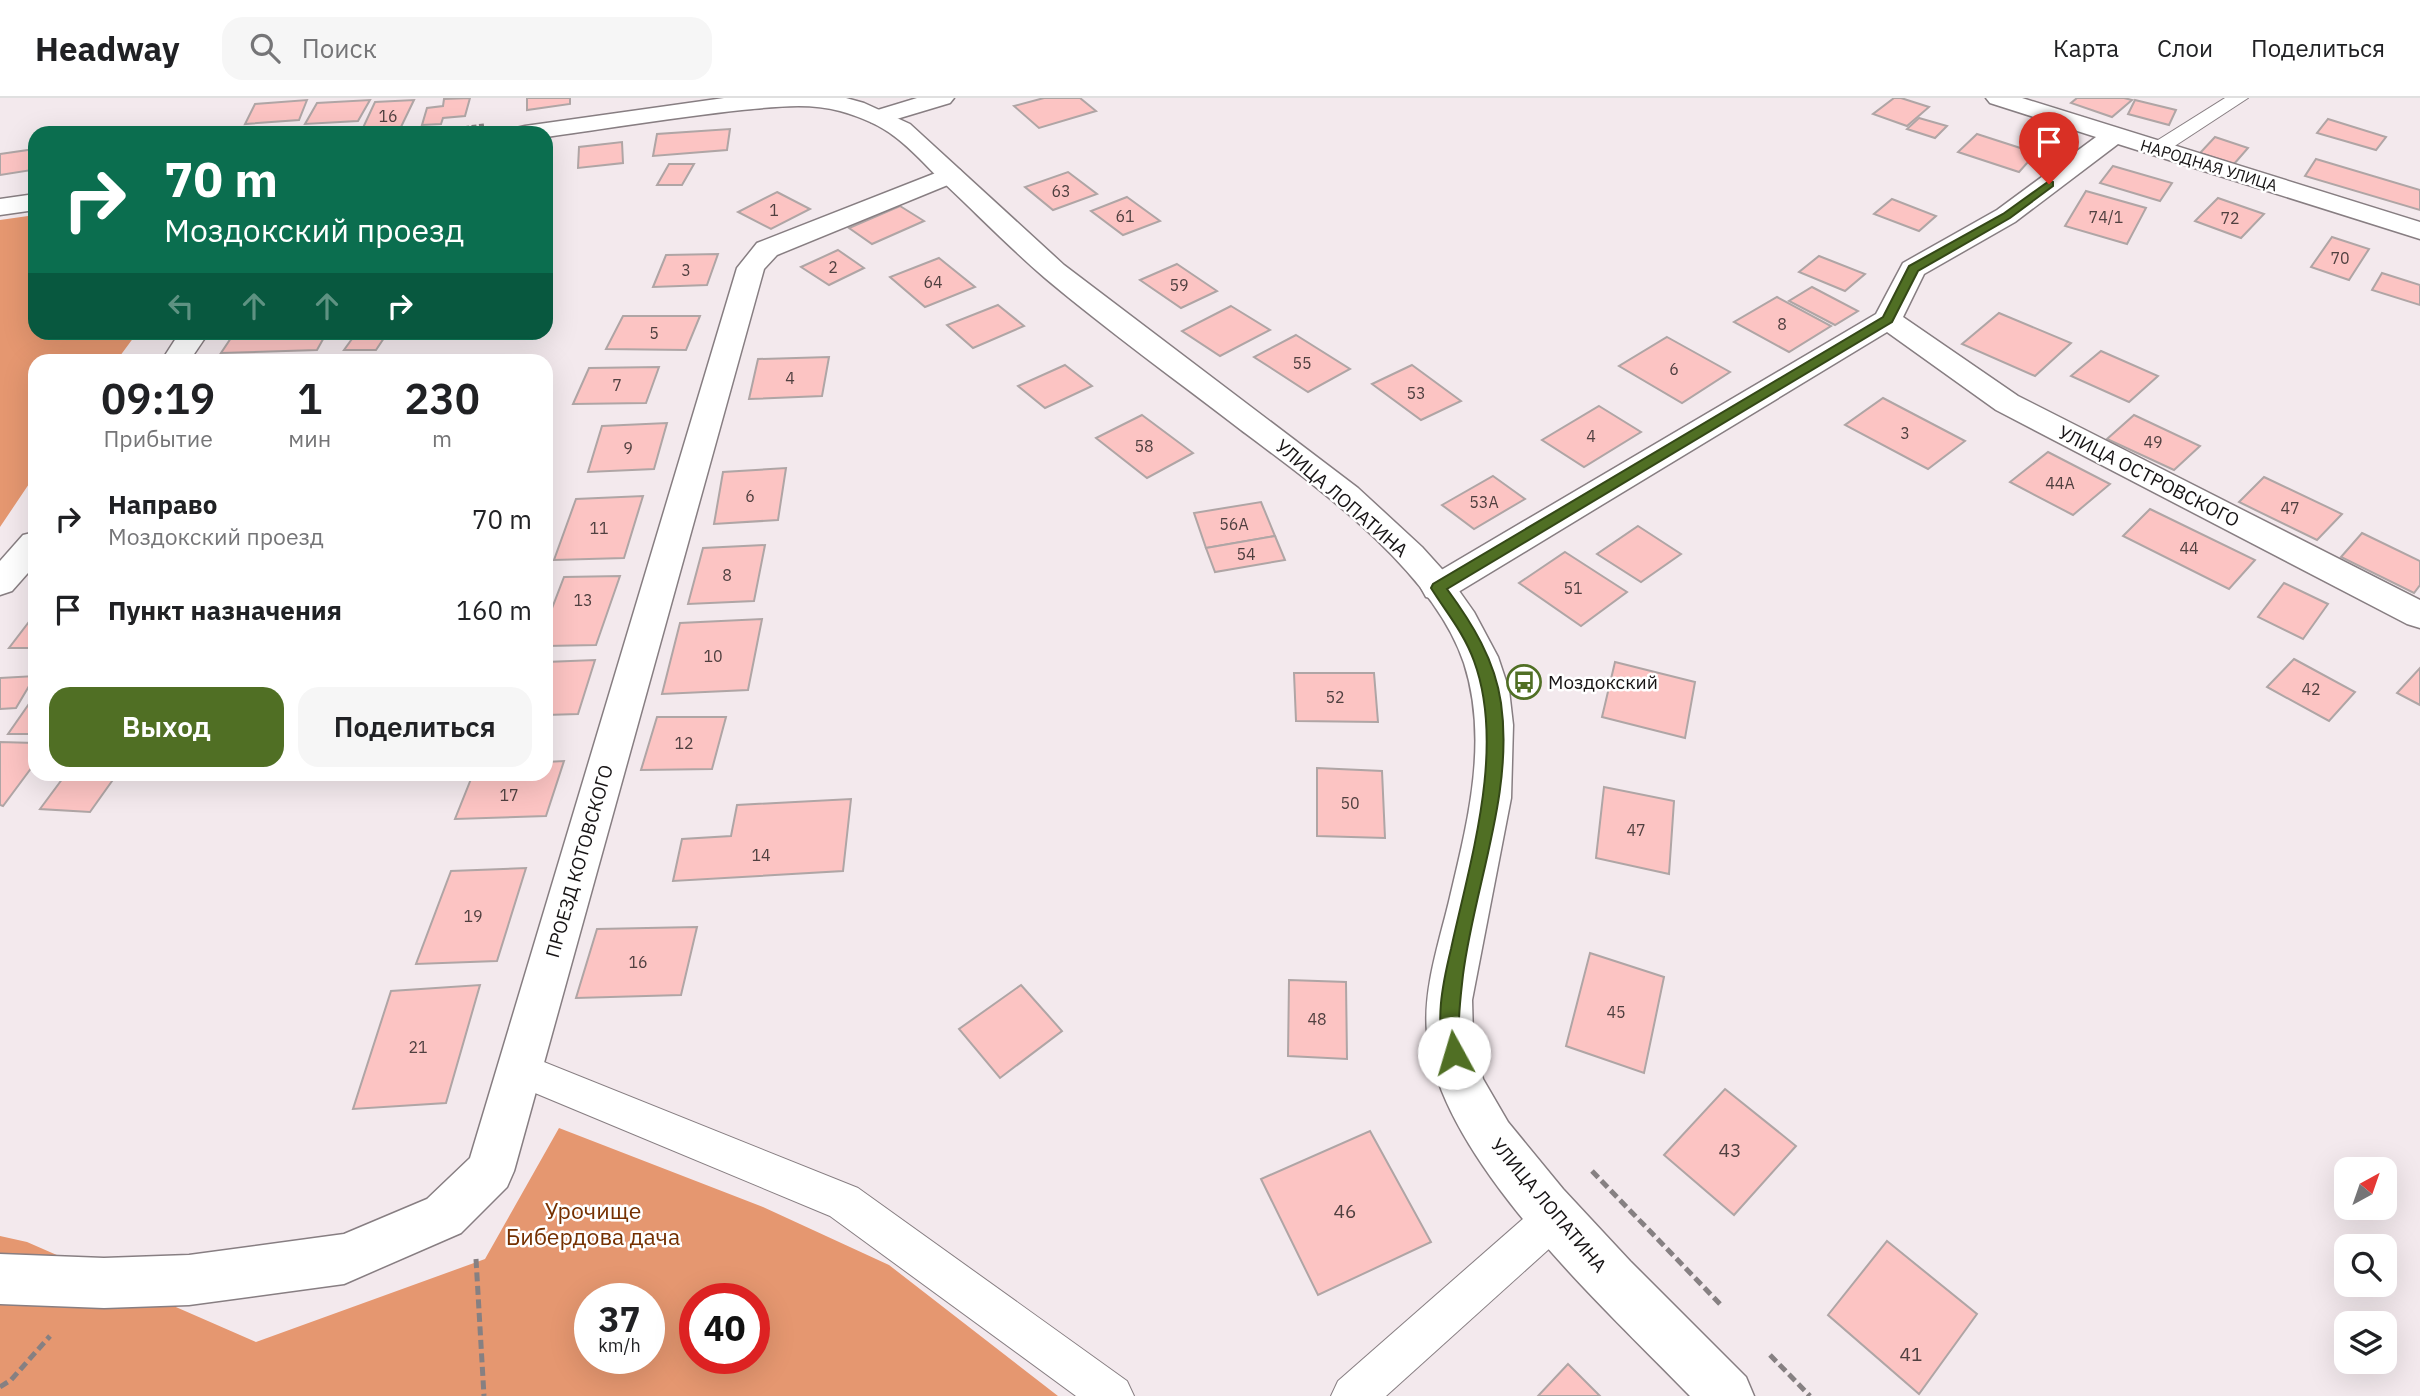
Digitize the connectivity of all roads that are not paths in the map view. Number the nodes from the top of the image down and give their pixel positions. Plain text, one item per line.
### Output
1 (942, 98) edge
2 (1998, 98) edge
3 (2238, 98) edge
4 (761, 99) edge
5 (880, 117) junction
6 (553, 129) edge
7 (2113, 136) junction
8 (2157, 149) junction
9 (951, 175) junction
10 (28, 203) edge
11 (0, 206) edge
12 (2420, 231) edge
13 (1888, 319) junction
14 (28, 551) edge
15 (0, 583) edge
16 (1438, 588) junction
17 (2420, 615) edge
18 (519, 1069) junction
19 (1555, 1217) junction
20 (0, 1279) edge
21 (1112, 1396) edge
22 (1353, 1396) edge
23 (1727, 1396) edge

1 - 5 street
2 - 7 street, НАРОДНАЯ УЛИЦА
3 - 8 lane
4 - 5 street, УЛИЦА ЛОПАТИНА
4 - 6 street, УЛИЦА ЛОПАТИНА
5 - 9 street, УЛИЦА ЛОПАТИНА
7 - 8 street, НАРОДНАЯ УЛИЦА
7 - 13 street
8 - 12 street, НАРОДНАЯ УЛИЦА
9 - 16 street, УЛИЦА ЛОПАТИНА
9 - 18 street, ПРОЕЗД КОТОВСКОГО
10 - 11 street
13 - 16 street
13 - 17 street, УЛИЦА ОСТРОВСКОГО
14 - 15 street
16 - 19 street, УЛИЦА ЛОПАТИНА
18 - 20 street, ПРОЕЗД КОТОВСКОГО
18 - 21 lane
19 - 22 lane
19 - 23 street, УЛИЦА ЛОПАТИНА

